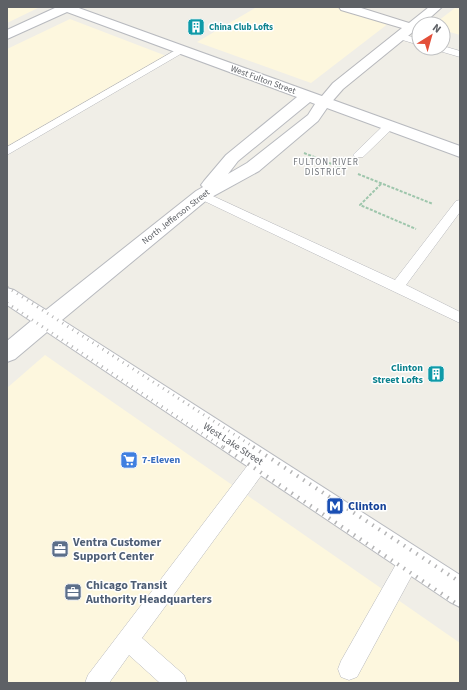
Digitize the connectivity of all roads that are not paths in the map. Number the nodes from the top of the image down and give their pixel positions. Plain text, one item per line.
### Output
1 (66, 7) edge
2 (345, 7) edge
3 (436, 7) edge
4 (410, 27) junction
5 (7, 35) edge
6 (399, 36) junction
7 (411, 40) edge
8 (181, 50) junction
9 (308, 96) junction
10 (324, 102) junction
11 (389, 126) junction
12 (8, 150) edge
13 (460, 152) edge
14 (358, 155) dead end
15 (202, 195) junction
16 (457, 209) edge
17 (397, 287) junction
18 (7, 295) edge
19 (460, 318) edge
20 (47, 320) junction
21 (7, 353) edge
22 (260, 462) junction
23 (410, 559) junction
24 (460, 592) edge
25 (128, 640) junction
26 (349, 668) dead end
27 (96, 683) edge
28 (176, 683) edge

1 - 5 main road
1 - 8 main road, West Fulton Street
2 - 4 main road
3 - 4 main road, North Jefferson Street
4 - 6 main road, North Jefferson Street
6 - 7 lane
6 - 10 main road, North Jefferson Street
8 - 9 main road, West Fulton Street
8 - 12 lane
9 - 10 main road, West Fulton Street
9 - 15 main road
10 - 11 main road, West Fulton Street
10 - 15 main road, North Jefferson Street
11 - 13 main road, West Fulton Street
11 - 14 lane
15 - 17 lane
15 - 20 main road, North Jefferson Street
16 - 17 lane
17 - 19 lane
18 - 20 main road, West Lake Street
20 - 21 main road, North Jefferson Street
20 - 22 main road, West Lake Street
22 - 23 main road, West Lake Street
22 - 25 lane
23 - 24 main road, West Lake Street
23 - 26 lane
25 - 27 lane
25 - 28 lane

